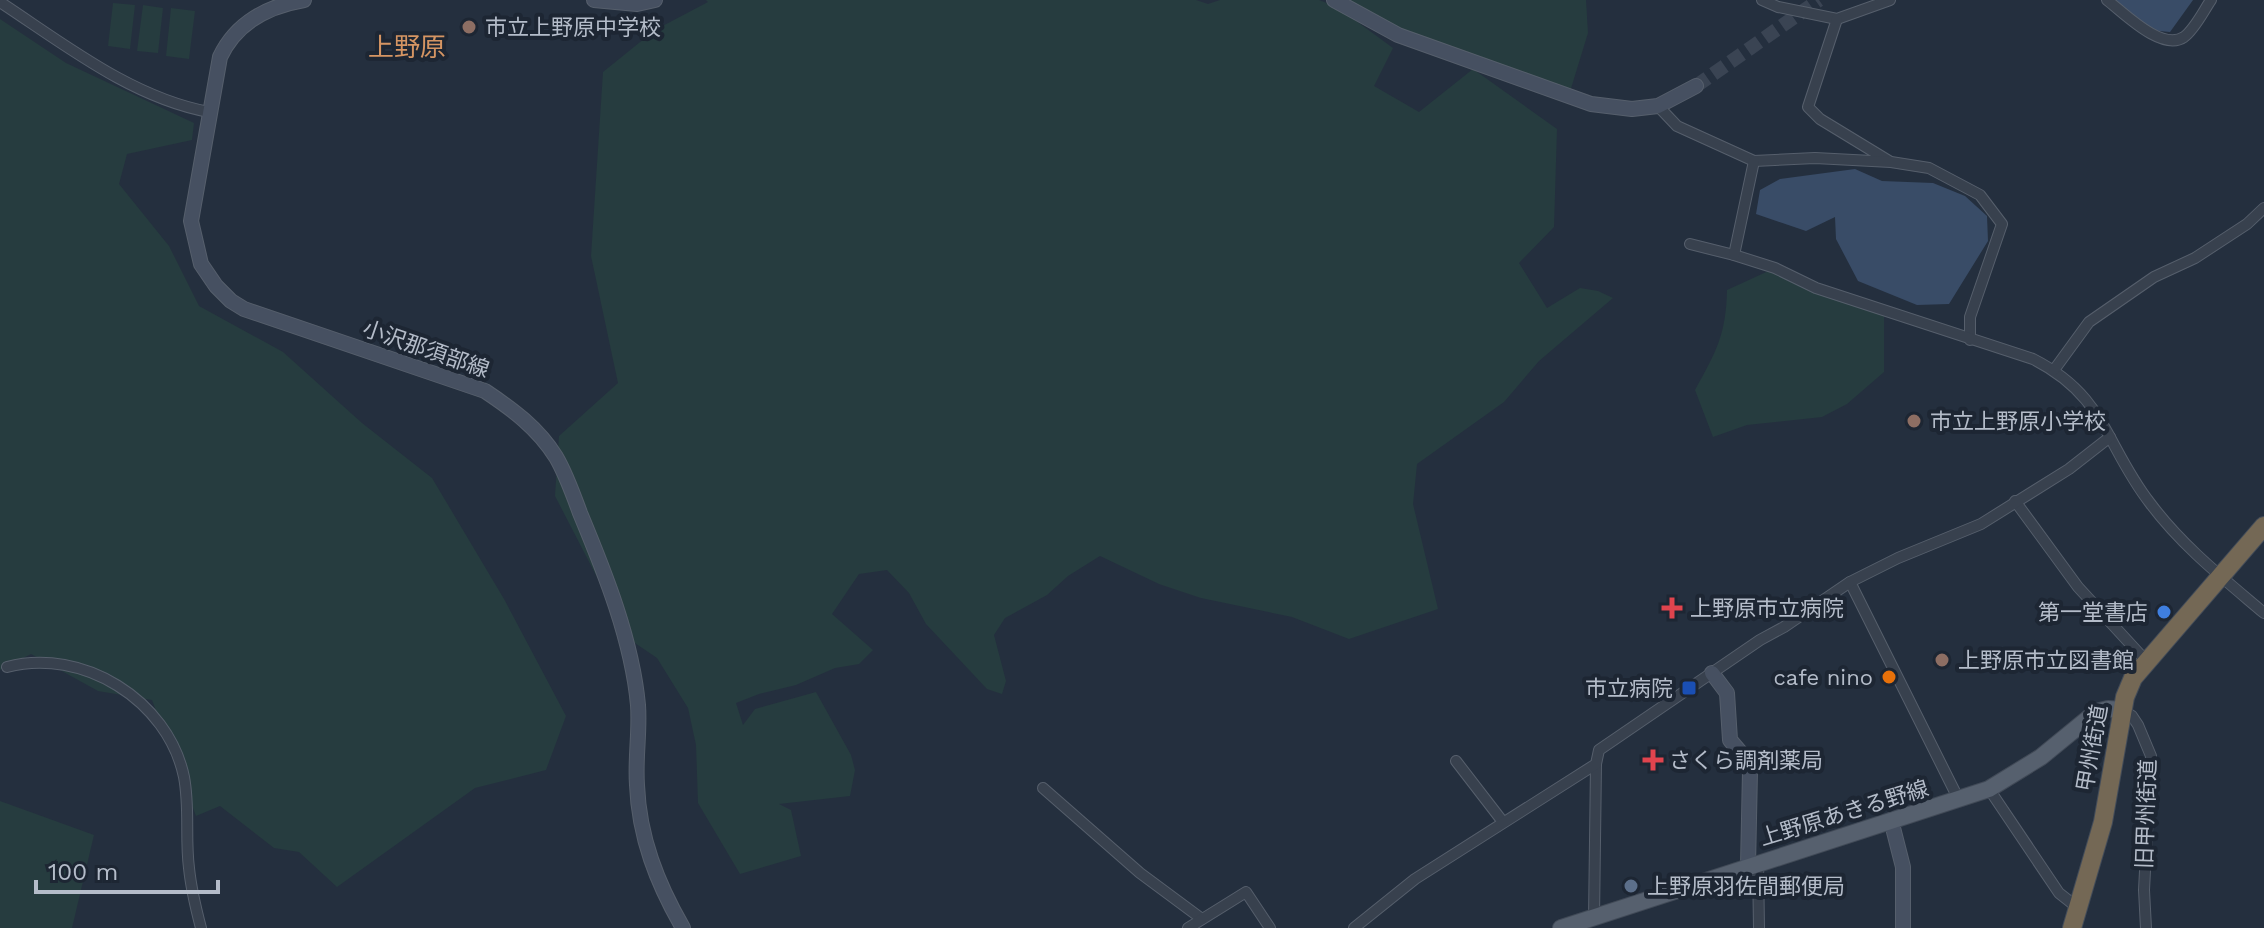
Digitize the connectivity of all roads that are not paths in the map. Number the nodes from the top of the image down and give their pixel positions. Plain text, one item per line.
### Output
1 (304, 0) edge
2 (594, 0) edge
3 (655, 0) edge
4 (1334, 0) edge
5 (1762, 0) edge
6 (1890, 0) edge
7 (2107, 0) edge
8 (2211, 0) edge
9 (0, 2) edge
10 (1837, 19) junction
11 (1696, 86) tunnel mouth
12 (1658, 106) junction
13 (209, 112) junction
14 (1754, 161) junction
15 (1891, 162) junction
16 (2264, 208) edge
17 (1690, 244) dead end
18 (1734, 255) junction
19 (1970, 340) junction
20 (2054, 370) junction
21 (2110, 437) junction
22 (2015, 501) junction
23 (2264, 526) edge
24 (2221, 577) junction
25 (1850, 582) junction
26 (2264, 613) edge
27 (2146, 661) junction
28 (7, 667) dead end
29 (1712, 673) junction
30 (2123, 710) junction
31 (1456, 761) dead end
32 (1596, 764) junction
33 (1043, 788) dead end
34 (1989, 789) junction
35 (1959, 800) junction
36 (1891, 820) junction
37 (1503, 822) junction
38 (1753, 864) junction
39 (2078, 908) junction
40 (1594, 918) junction
41 (1202, 919) junction
42 (201, 928) edge
43 (683, 928) edge
44 (1188, 928) edge
45 (1270, 928) edge
46 (1354, 928) edge
47 (1561, 928) edge
48 (1759, 928) edge
49 (1903, 928) edge
50 (2072, 928) edge
51 (2146, 928) edge

1 - 13 street, 小沢那須部線
2 - 3 street
4 - 12 street
5 - 10 street
6 - 10 street
7 - 8 street
9 - 13 street
10 - 15 street
11 - 12 street
12 - 14 street
13 - 43 street, 小沢那須部線
14 - 15 street
14 - 18 street
15 - 19 street
16 - 20 street
17 - 18 street
18 - 19 street
19 - 20 street
20 - 21 street
21 - 22 street
21 - 24 street
22 - 25 street
22 - 27 street
23 - 24 highway, 甲州街道
24 - 26 street
24 - 27 highway, 甲州街道
25 - 29 street
25 - 35 street
27 - 30 highway, 甲州街道
28 - 42 street
29 - 32 street
29 - 38 street
30 - 34 main road, 上野原あきる野線
30 - 39 highway, 甲州街道
30 - 51 street, 旧甲州街道
31 - 37 street
32 - 37 street
32 - 40 street
33 - 41 street
34 - 35 main road, 上野原あきる野線
34 - 39 street
35 - 36 main road, 上野原あきる野線
36 - 38 main road, 上野原あきる野線
36 - 49 street
37 - 46 street
38 - 40 main road, 上野原あきる野線
38 - 48 street
39 - 50 highway, 甲州街道
40 - 47 main road, 上野原あきる野線
41 - 44 street
41 - 45 street

